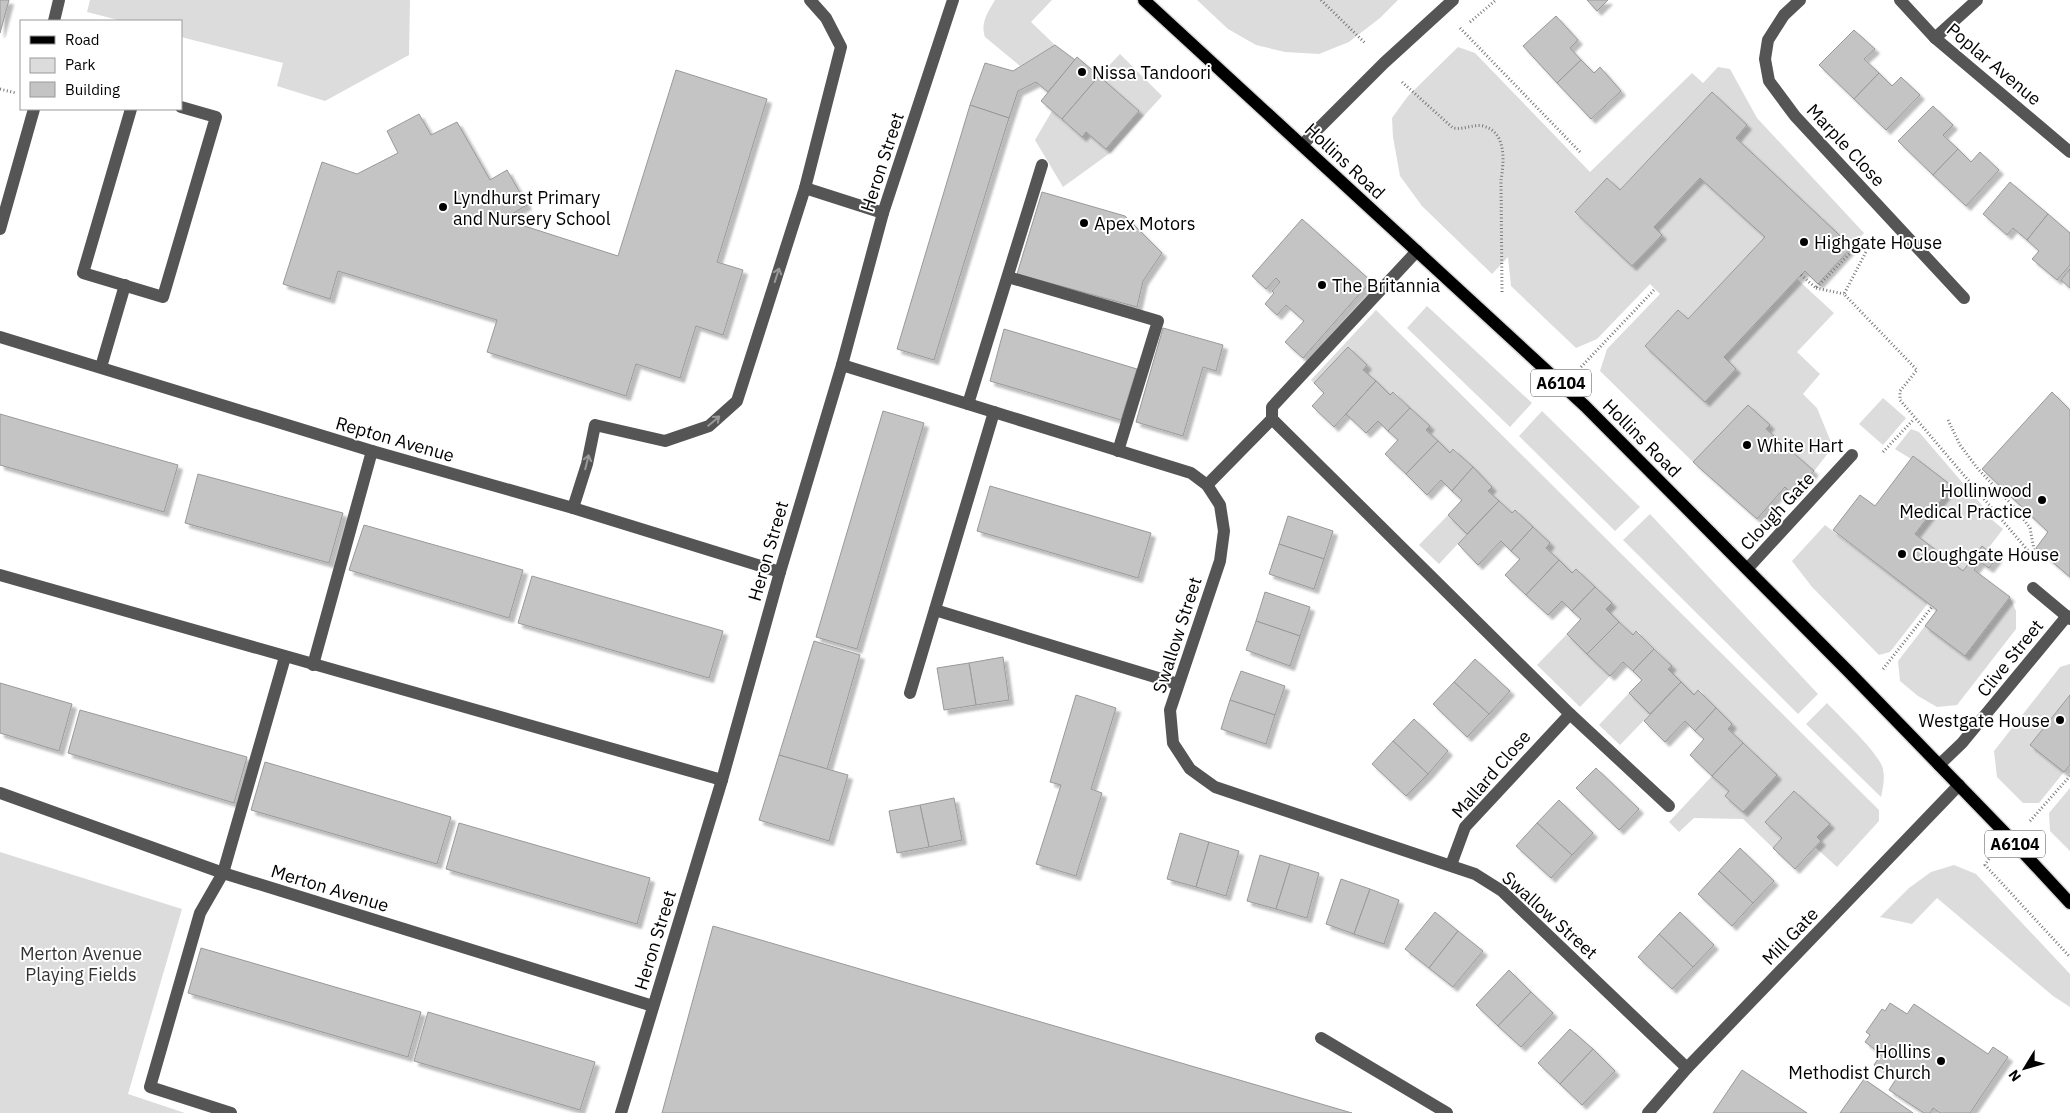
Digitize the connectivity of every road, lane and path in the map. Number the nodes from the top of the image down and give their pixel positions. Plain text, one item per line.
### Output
1 (58, 0) edge
2 (810, 0) edge
3 (953, 0) edge
4 (1144, 0) edge
5 (1322, 0) edge
6 (1453, 0) edge
7 (1496, 0) edge
8 (1800, 0) edge
9 (1900, 0) edge
10 (1977, 0) edge
11 (54, 20) edge
12 (1935, 38) junction
13 (1365, 43) dead end
14 (1402, 81) dead end
15 (0, 89) edge
16 (20, 94) edge
17 (182, 107) edge
18 (34, 110) edge
19 (131, 110) edge
20 (1302, 145) junction
21 (1580, 152) dead end
22 (2070, 152) edge
23 (1042, 165) dead end
24 (805, 188) junction
25 (884, 213) junction
26 (0, 229) edge
27 (1417, 251) junction
28 (1801, 275) dead end
29 (1008, 277) junction
30 (125, 286) junction
31 (1816, 288) junction
32 (1655, 289) dead end
33 (1502, 294) dead end
34 (1844, 294) junction
35 (1964, 298) dead end
36 (0, 337) edge
37 (842, 365) junction
38 (101, 367) junction
39 (1581, 367) dead end
40 (968, 404) junction
41 (994, 412) junction
42 (1272, 419) junction
43 (1914, 419) junction
44 (1948, 420) dead end
45 (372, 451) junction
46 (1118, 451) junction
47 (1883, 452) dead end
48 (1852, 455) dead end
49 (1207, 485) junction
50 (573, 508) junction
51 (1748, 568) junction
52 (780, 572) junction
53 (0, 575) edge
54 (2033, 588) dead end
55 (1932, 607) dead end
56 (935, 610) junction
57 (2068, 617) edge
58 (285, 657) junction
59 (313, 665) junction
60 (1881, 672) dead end
61 (1178, 684) junction
62 (910, 693) dead end
63 (1570, 714) junction
64 (1939, 765) junction
65 (2070, 776) edge
66 (722, 780) junction
67 (1959, 785) junction
68 (0, 793) edge
69 (1669, 806) dead end
70 (2029, 822) dead end
71 (1451, 865) junction
72 (1985, 865) dead end
73 (223, 873) junction
74 (2070, 903) edge
75 (2070, 957) edge
76 (653, 1006) junction
77 (1321, 1038) dead end
78 (1687, 1068) junction
79 (231, 1113) edge
80 (621, 1113) edge
81 (1448, 1113) edge
82 (1648, 1113) edge

1 - 11 street
2 - 24 street
3 - 25 street, Heron Street
4 - 20 main road, Hollins Road / A6104
5 - 13 path
6 - 20 street
7 - 21 path
8 - 35 street, Marple Close
9 - 12 street, Poplar Avenue
10 - 12 street
12 - 22 street, Poplar Avenue
14 - 33 path
15 - 16 path
17 - 30 street
18 - 26 street
19 - 30 street
20 - 27 main road, Hollins Road / A6104
23 - 29 street
24 - 25 street
50 -> 24 street
25 - 37 street, Heron Street
27 - 42 street
27 - 51 main road, Hollins Road / A6104
28 - 31 path
29 - 40 street
29 - 46 street
30 - 38 street
31 - 34 path
31 - 34 path
32 - 39 path
34 - 43 path
36 - 38 street, Repton Avenue
37 - 40 street, Swallow Street
37 - 52 street, Heron Street
38 - 45 street, Repton Avenue
40 - 41 street, Swallow Street
41 - 46 street, Swallow Street
41 - 56 street
42 - 49 street
42 - 63 street
43 - 44 path
43 - 47 path
45 - 50 street, Repton Avenue
45 - 59 street
46 - 49 street, Swallow Street
48 - 51 street, Clough Gate
49 - 61 street, Swallow Street
50 - 52 street, Repton Avenue
51 - 64 main road, Hollins Road / A6104
52 - 66 street, Heron Street
53 - 58 street
54 - 57 street, Clive Street
55 - 60 path
56 - 61 street
56 - 62 street
57 - 64 street, Clive Street
58 - 59 street
58 - 73 street
59 - 66 street
61 - 71 street, Swallow Street
63 - 69 street
63 - 71 street, Mallard Close
64 - 67 main road, Hollins Road / A6104
65 - 70 path
66 - 76 street, Heron Street
67 - 74 main road, Hollins Road / A6104
67 - 78 street, Mill Gate
68 - 73 street, Merton Avenue
71 - 78 street, Swallow Street
72 - 75 path
73 - 76 street, Merton Avenue
73 - 79 street
76 - 80 street, Heron Street
77 - 81 street
78 - 82 street, Mill Gate

